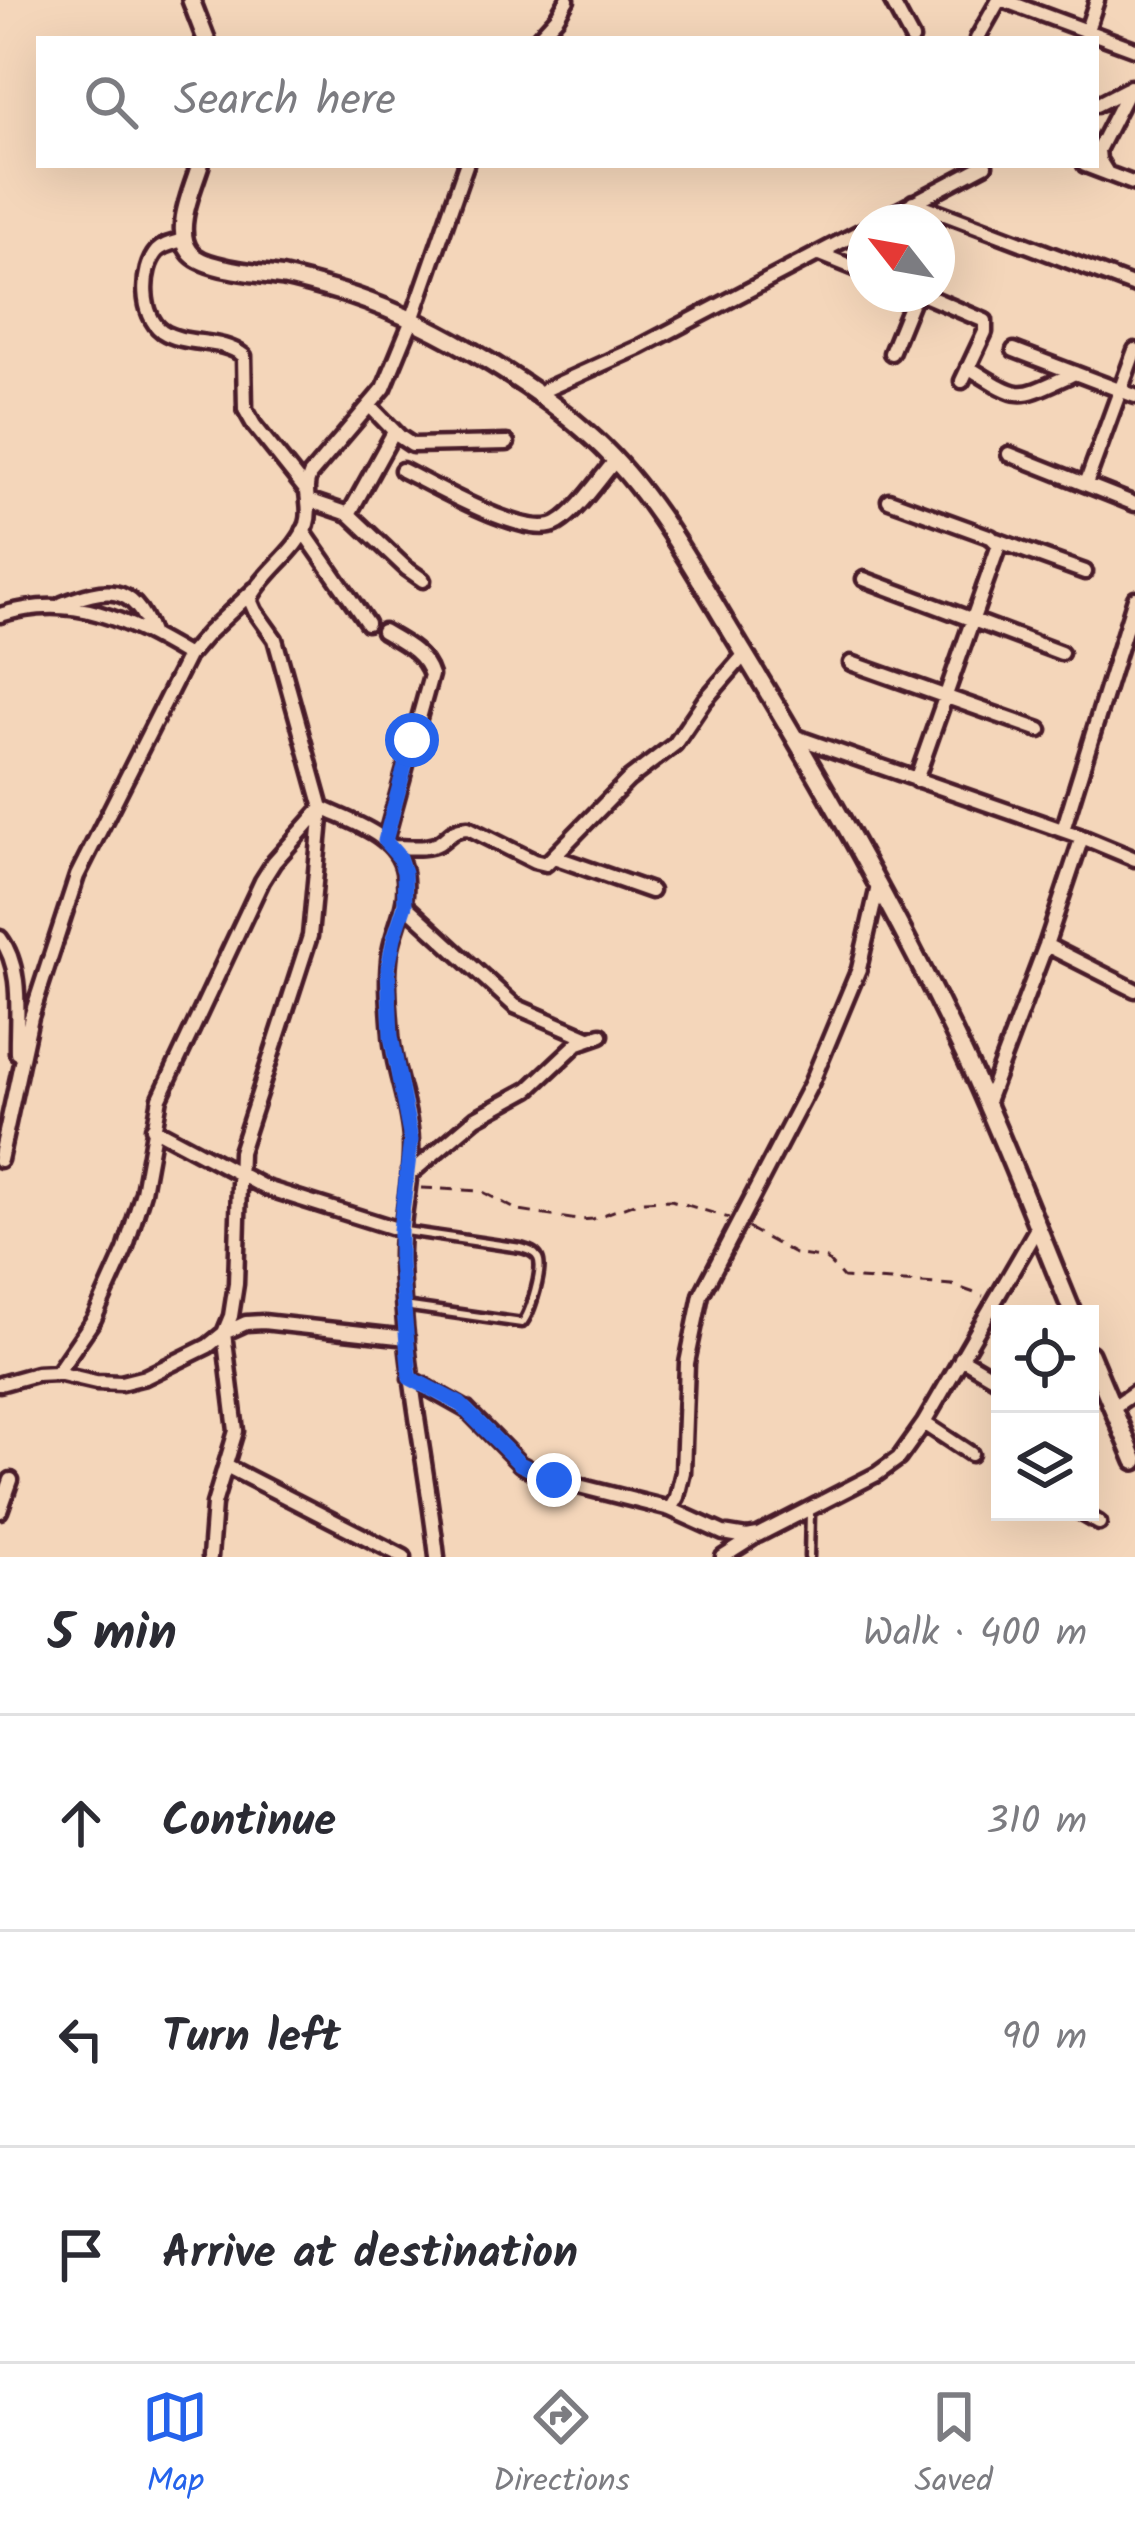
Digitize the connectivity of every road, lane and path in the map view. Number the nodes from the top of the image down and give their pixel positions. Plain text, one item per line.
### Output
1 (191, 0) edge
2 (567, 0) edge
3 (890, 0) edge
4 (1001, 0) edge
5 (1097, 0) edge
6 (901, 7) edge
7 (1087, 30) junction
8 (205, 36) edge
9 (540, 36) edge
10 (911, 36) edge
11 (979, 36) edge
12 (1135, 49) edge
13 (1132, 85) edge
14 (1099, 103) edge
15 (1099, 148) edge
16 (1099, 155) edge
17 (199, 168) edge
18 (465, 168) edge
19 (979, 168) edge
20 (1094, 168) edge
21 (1107, 172) junction
22 (1135, 184) edge
23 (913, 202) junction
24 (910, 204) edge
25 (847, 239) edge
26 (183, 240) junction
27 (820, 254) junction
28 (847, 265) edge
29 (1135, 286) edge
30 (955, 309) edge
31 (910, 312) edge
32 (412, 320) junction
33 (1014, 350) dead end
34 (1135, 350) edge
35 (891, 353) dead end
36 (1075, 373) junction
37 (1120, 390) junction
38 (538, 393) junction
39 (1135, 396) edge
40 (371, 407) junction
41 (394, 432) junction
42 (507, 443) dead end
43 (1009, 454) dead end
44 (615, 461) junction
45 (402, 470) dead end
46 (1086, 484) junction
47 (307, 494) junction
48 (889, 500) dead end
49 (1135, 504) edge
50 (349, 514) junction
51 (303, 531) junction
52 (996, 541) junction
53 (1085, 572) dead end
54 (864, 579) dead end
55 (423, 580) dead end
56 (256, 588) junction
57 (1135, 598) edge
58 (61, 605) junction
59 (0, 616) edge
60 (974, 620) junction
61 (367, 623) dead end
62 (383, 631) dead end
63 (151, 634) junction
64 (1061, 652) dead end
65 (1119, 652) junction
66 (745, 654) junction
67 (188, 656) junction
68 (1135, 657) edge
69 (851, 663) dead end
70 (946, 697) junction
71 (1040, 730) dead end
72 (794, 736) junction
73 (916, 780) junction
74 (322, 808) junction
75 (1063, 830) junction
76 (1082, 837) junction
77 (389, 844) junction
78 (554, 856) junction
79 (1135, 859) edge
80 (878, 886) junction
81 (651, 891) dead end
82 (405, 905) junction
83 (0, 938) edge
84 (1046, 945) junction
85 (1135, 990) edge
86 (17, 1076) junction
87 (986, 1104) junction
88 (153, 1129) junction
89 (0, 1160) edge
90 (239, 1175) junction
91 (408, 1181) junction
92 (738, 1221) junction
93 (1037, 1228) junction
94 (400, 1230) junction
95 (994, 1302) junction
96 (1069, 1305) edge
97 (404, 1306) junction
98 (224, 1333) junction
99 (407, 1338) junction
100 (961, 1358) junction
101 (57, 1373) junction
102 (991, 1376) edge
103 (410, 1378) junction
104 (1099, 1380) edge
105 (0, 1384) edge
106 (1135, 1392) edge
107 (1112, 1408) junction
108 (924, 1424) junction
109 (971, 1454) dead end
110 (1135, 1461) edge
111 (226, 1466) junction
112 (11, 1480) dead end
113 (670, 1509) junction
114 (810, 1509) junction
115 (0, 1511) edge
116 (1096, 1521) edge
117 (1099, 1523) dead end
118 (758, 1534) junction
119 (210, 1557) edge
120 (404, 1557) edge
121 (437, 1557) edge
122 (723, 1557) edge
123 (809, 1557) edge

1 - 8 street
2 - 9 street
3 - 6 street
4 - 7 street
4 - 11 street
5 - 7 street
6 - 10 street
7 - 12 street
13 - 14 street
13 - 15 street
16 - 21 street
17 - 26 street
18 - 32 street
19 - 23 street
20 - 21 street
21 - 22 street
23 - 24 street
23 - 29 street
25 - 27 street
26 - 32 street
26 - 47 street
27 - 28 street
27 - 38 street
30 - 36 street
31 - 35 street
32 - 38 street
32 - 40 street
33 - 36 street
34 - 37 street
36 - 37 street
37 - 39 street
37 - 46 street
38 - 44 street
40 - 41 street
40 - 47 street
41 - 42 street
41 - 50 street
43 - 46 street
44 - 45 street
44 - 66 street
46 - 49 street
47 - 50 street
47 - 51 street
48 - 52 street
50 - 55 street
51 - 56 street
51 - 61 street
52 - 53 street
52 - 60 street
54 - 60 street
56 - 67 street
56 - 74 street
57 - 65 street
58 - 59 street
58 - 63 street
58 - 63 street
60 - 64 street
60 - 70 street
62 - 77 street
63 - 67 street
65 - 68 street
65 - 75 street
66 - 72 street
66 - 78 street
67 - 86 street
69 - 70 street
70 - 71 street
70 - 73 street
72 - 73 street
72 - 80 street
73 - 75 street
74 - 77 street
74 - 88 street
74 - 90 street
75 - 76 street
76 - 79 street
76 - 84 street
77 - 78 street
77 - 82 street
78 - 81 street
80 - 87 street
80 - 92 street
82 - 91 street
82 - 91 street
83 - 86 street
84 - 85 street
84 - 87 street
86 - 89 street
87 - 93 street
88 - 90 street
88 - 101 street
90 - 94 street
90 - 98 street
91 - 92 path
91 - 94 street
92 - 95 path
92 - 113 street
93 - 95 street
93 - 96 street
94 - 97 street
94 - 97 lane
95 - 100 street
97 - 99 street
98 - 99 street
98 - 101 street
98 - 111 street
99 - 103 street
100 - 102 street
100 - 108 street
101 - 105 street
103 - 113 street
103 - 121 street
104 - 107 street
106 - 107 street
107 - 110 street
108 - 109 street
108 - 114 street
111 - 119 street
111 - 120 street
112 - 115 street
113 - 118 street
114 - 118 street
114 - 123 lane
116 - 117 street
118 - 122 street

